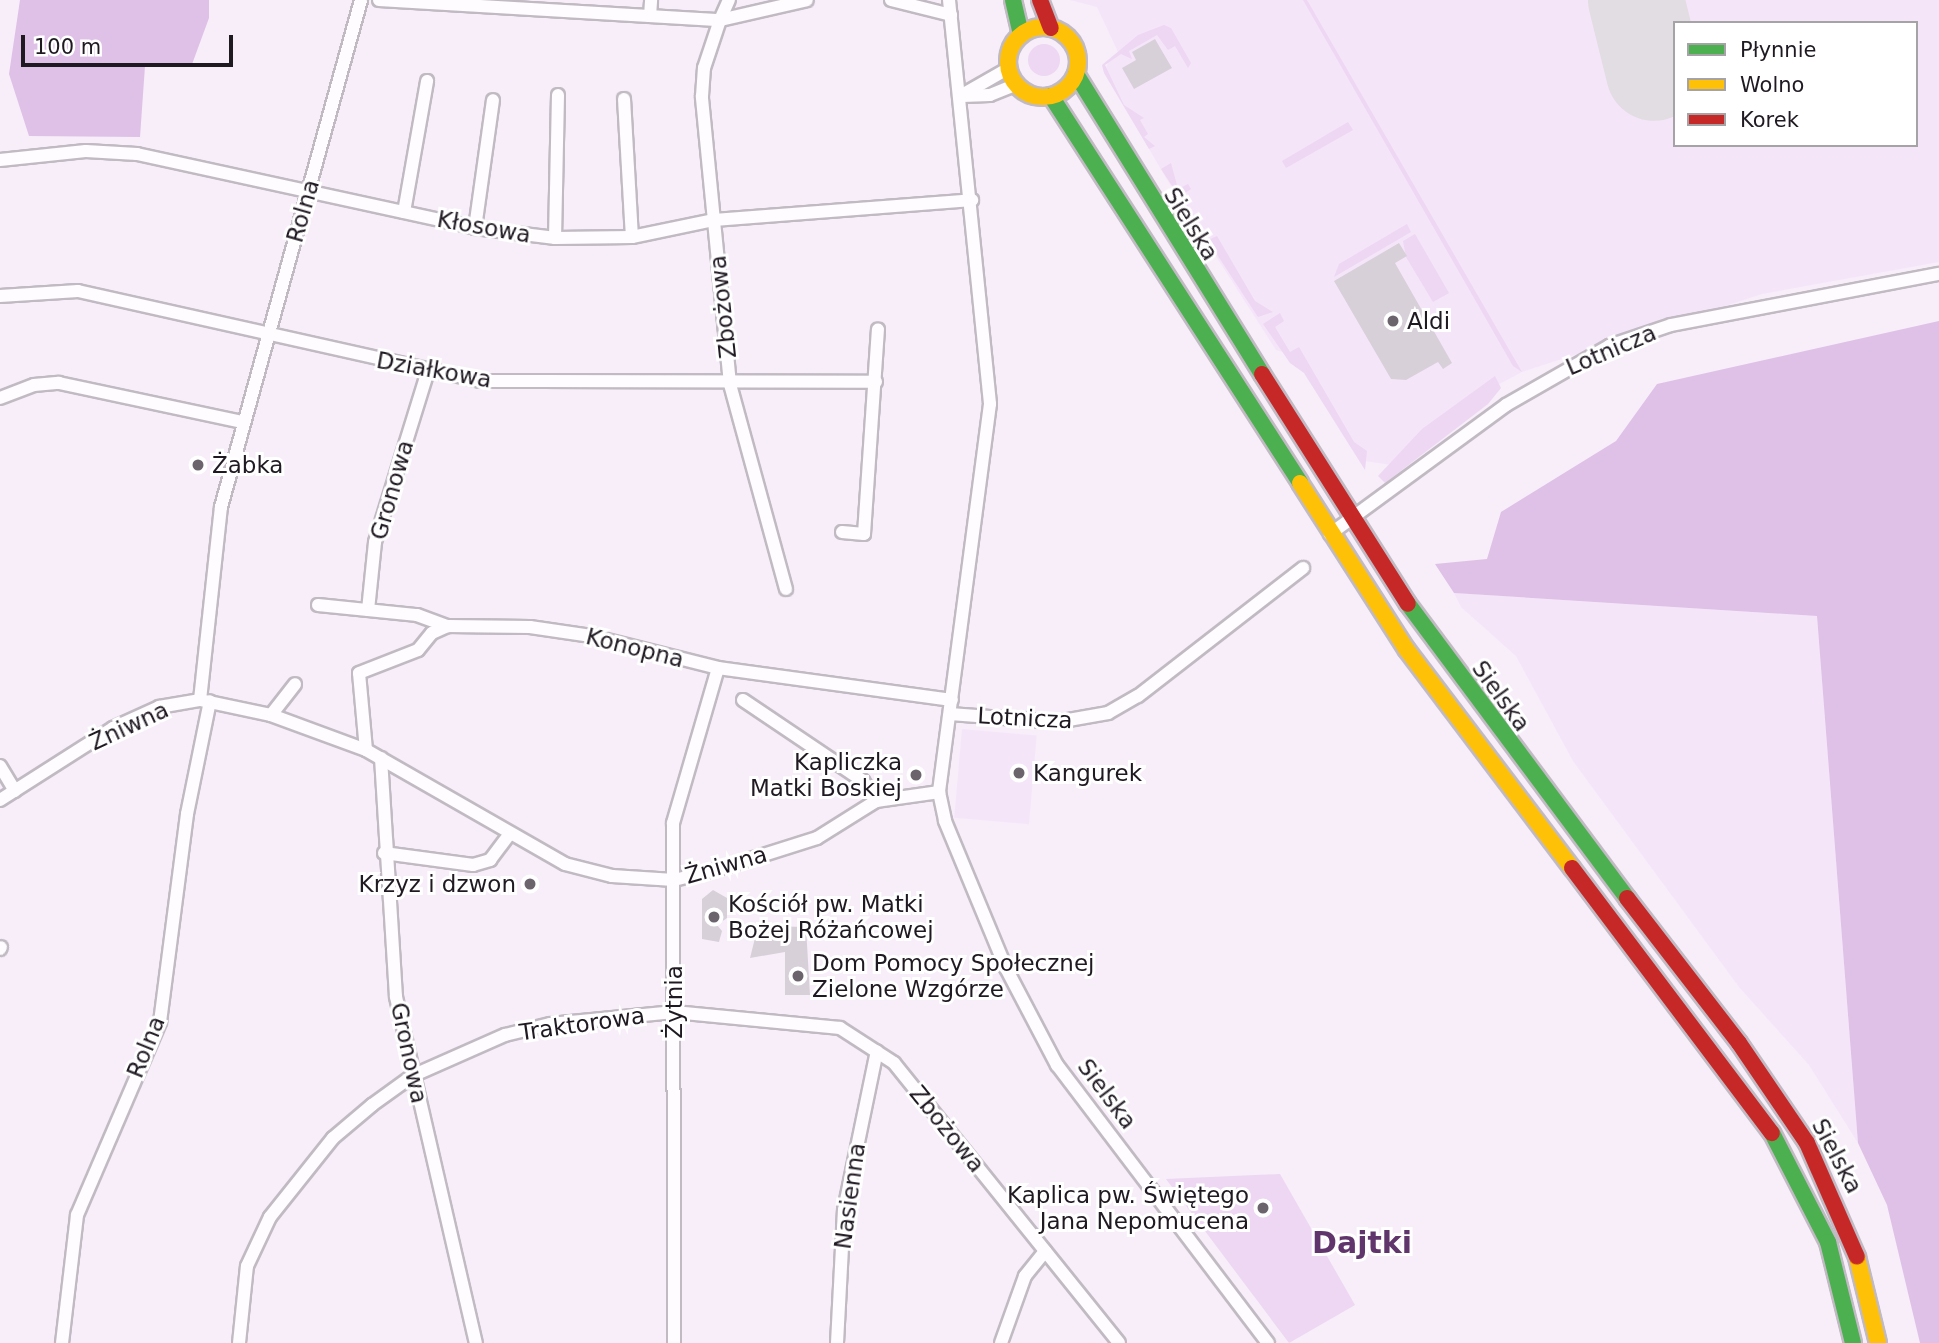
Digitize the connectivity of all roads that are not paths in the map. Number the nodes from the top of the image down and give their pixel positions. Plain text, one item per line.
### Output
1 (362, 0) edge
2 (379, 0) edge
3 (651, 0) edge
4 (729, 0) edge
5 (807, 0) edge
6 (891, 0) edge
7 (949, 0) edge
8 (1013, 0) edge
9 (1040, 0) edge
10 (512, 3) edge
11 (951, 15) junction
12 (650, 16) junction
13 (720, 20) junction
14 (1051, 27) junction
15 (1021, 34) junction
16 (1009, 68) junction
17 (1076, 74) junction
18 (427, 81) dead end
19 (1017, 84) junction
20 (558, 94) dead end
21 (962, 96) junction
22 (1051, 96) junction
23 (624, 99) dead end
24 (493, 100) dead end
25 (0, 160) edge
26 (309, 189) junction
27 (972, 200) junction
28 (404, 212) junction
29 (714, 220) junction
30 (475, 228) junction
31 (632, 237) junction
32 (555, 238) junction
33 (1939, 274) edge
34 (0, 296) edge
35 (878, 329) dead end
36 (267, 334) junction
37 (427, 373) junction
38 (876, 382) junction
39 (730, 384) junction
40 (0, 398) edge
41 (243, 422) junction
42 (1353, 522) junction
43 (842, 532) dead end
44 (1330, 534) junction
45 (1303, 568) dead end
46 (786, 589) dead end
47 (318, 605) dead end
48 (369, 610) junction
49 (448, 626) junction
50 (718, 668) junction
51 (295, 684) dead end
52 (743, 700) dead end
53 (205, 701) junction
54 (951, 707) junction
55 (271, 715) junction
56 (366, 750) junction
57 (381, 758) junction
58 (0, 766) edge
59 (15, 791) junction
60 (939, 792) junction
61 (0, 800) edge
62 (876, 801) junction
63 (509, 835) junction
64 (384, 853) junction
65 (674, 880) junction
66 (674, 1012) junction
67 (877, 1051) junction
68 (412, 1076) junction
69 (1045, 1251) junction
70 (62, 1343) edge
71 (239, 1343) edge
72 (476, 1343) edge
73 (674, 1343) edge
74 (837, 1343) edge
75 (1001, 1343) edge
76 (1119, 1343) edge
77 (1268, 1343) edge
78 (1853, 1343) edge
79 (1878, 1343) edge

1 - 26 street, Rolna
2 - 10 street
3 - 12 street
4 - 13 street, Zbożowa
5 - 13 street
6 - 11 street
7 - 11 street, Sielska
8 - 15 main road
9 - 14 main road, Sielska
10 - 12 street
11 - 21 street, Sielska
12 - 13 street
13 - 29 street, Zbożowa
14 - 15 main road
14 - 17 main road, Sielska
15 - 16 main road
16 - 19 main road
16 - 21 street
17 - 22 main road
17 - 42 main road, Sielska
18 - 28 street
19 - 21 street
19 - 22 main road
20 - 32 street
21 - 27 street, Sielska
22 - 44 main road, Sielska
23 - 31 street
24 - 30 street
25 - 26 street, Kłosowa
26 - 28 street, Kłosowa
26 - 36 street, Rolna
27 - 29 street, Kłosowa
27 - 54 street, Sielska
28 - 30 street, Kłosowa
29 - 31 street, Kłosowa
29 - 39 street, Zbożowa
30 - 32 street, Kłosowa
31 - 32 street, Kłosowa
33 - 42 street, Lotnicza
34 - 36 street, Działkowa
35 - 38 street
36 - 37 street, Działkowa
36 - 41 street, Rolna
37 - 39 street, Działkowa
37 - 48 street, Gronowa
38 - 39 street, Działkowa
38 - 43 street
39 - 46 street, Zbożowa
40 - 41 street
41 - 53 street, Rolna
42 - 44 street, Lotnicza
42 - 79 main road, Sielska
44 - 78 main road, Sielska
45 - 54 street, Lotnicza
47 - 48 street, Konopna
48 - 49 street, Konopna
49 - 50 street, Konopna
49 - 56 street
50 - 54 street, Konopna
50 - 65 street, Żytnia
51 - 55 street
52 - 62 street
53 - 55 street, Żniwna
53 - 59 street, Żniwna
53 - 70 street, Rolna
54 - 60 street, Sielska
55 - 56 street, Żniwna
56 - 57 street, Żniwna
57 - 63 street, Żniwna
57 - 64 street, Gronowa
58 - 59 street
59 - 61 street, Żniwna
60 - 62 street, Żniwna
60 - 77 street, Sielska
62 - 65 street, Żniwna
63 - 64 street
63 - 65 street, Żniwna
64 - 68 street, Gronowa
65 - 66 street, Żytnia
66 - 67 street, Traktorowa
66 - 68 street, Traktorowa
66 - 73 street, Żytnia
67 - 69 street, Zbożowa
67 - 74 street, Nasienna
68 - 71 street, Traktorowa
68 - 72 street, Gronowa
69 - 75 street
69 - 76 street, Zbożowa

